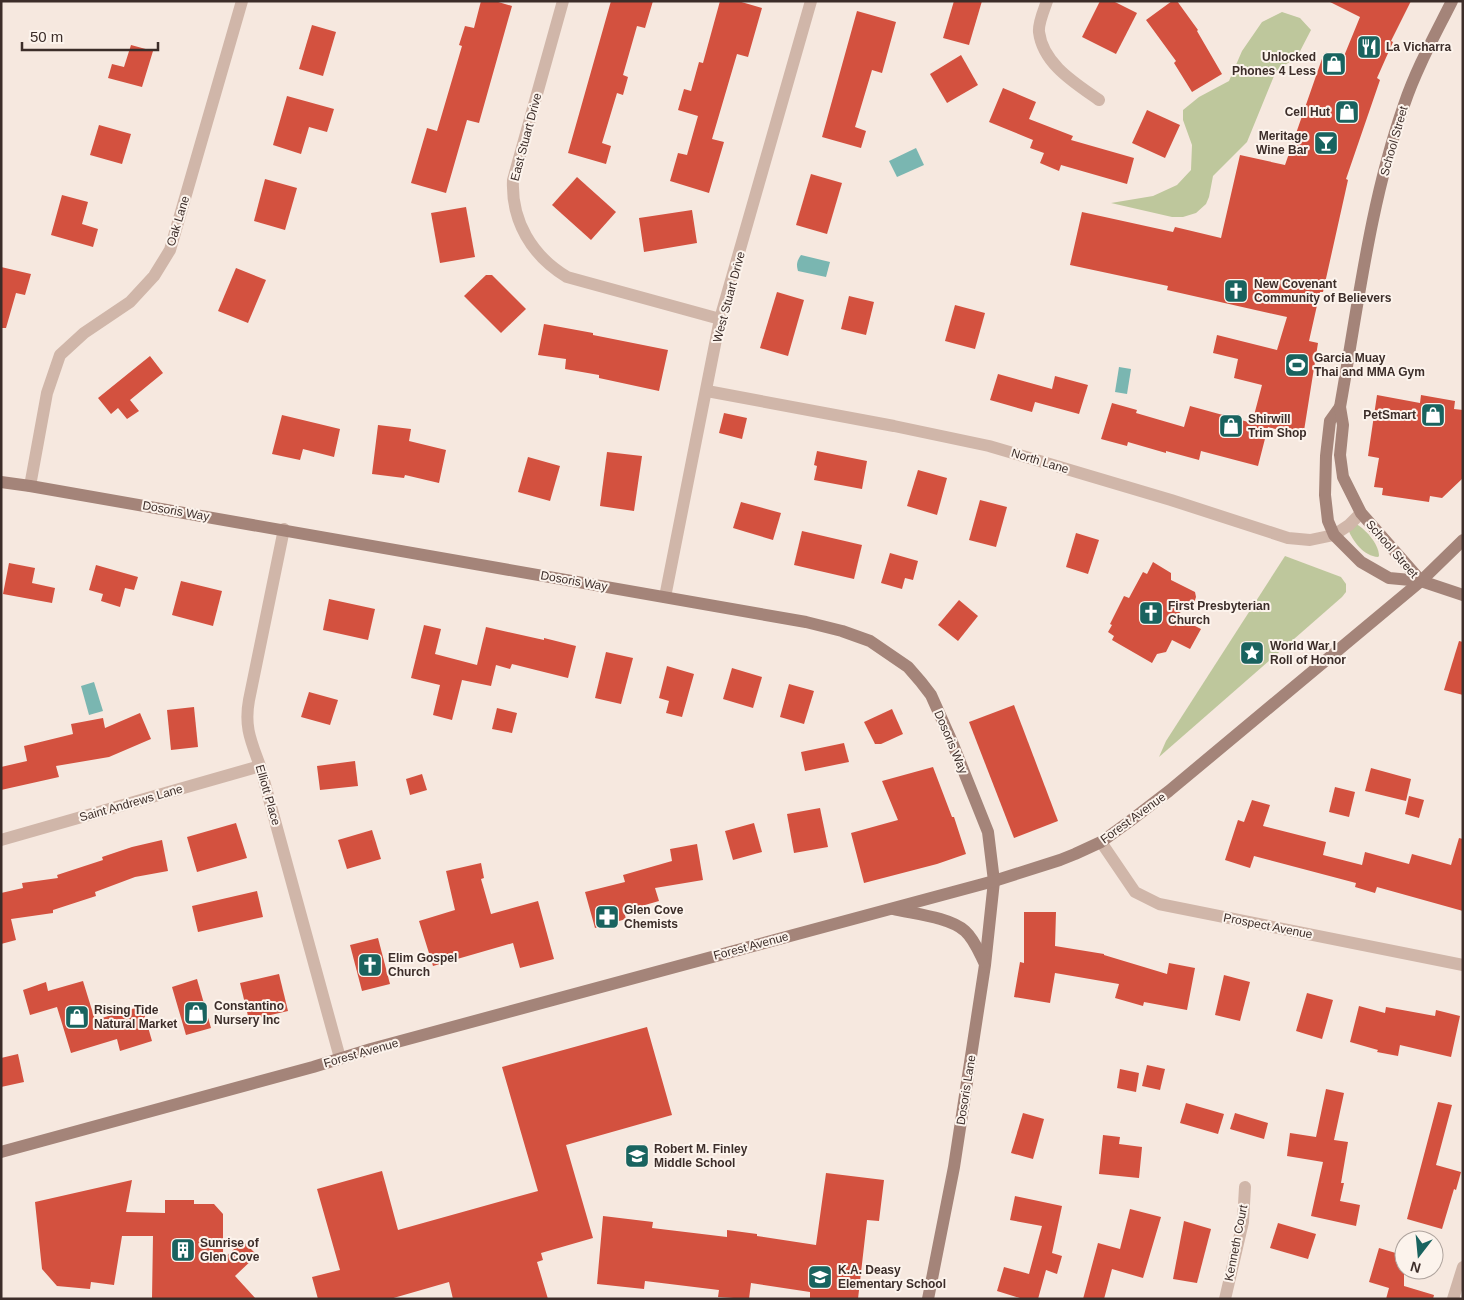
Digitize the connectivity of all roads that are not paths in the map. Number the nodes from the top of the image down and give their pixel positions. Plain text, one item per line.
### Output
1 (242, 1) edge
2 (563, 1) edge
3 (811, 1) edge
4 (1046, 1) edge
5 (1452, 1) edge
6 (1099, 100) dead end
7 (720, 319) junction
8 (707, 391) junction
9 (1340, 407) junction
10 (1, 482) edge
11 (30, 486) junction
12 (1361, 513) junction
13 (284, 530) junction
14 (1334, 535) junction
15 (1463, 540) edge
16 (1421, 581) junction
17 (665, 596) junction
18 (1463, 596) edge
19 (260, 766) junction
20 (1, 840) edge
21 (1101, 842) junction
22 (994, 881) junction
23 (890, 908) junction
24 (985, 965) junction
25 (1463, 965) edge
26 (340, 1058) junction
27 (1, 1152) edge
28 (1245, 1186) dead end
29 (1463, 1267) edge
30 (928, 1299) edge
31 (1225, 1299) edge
32 (1453, 1299) edge

1 - 11 street, Oak Lane
2 - 7 street, East Stuart Drive
3 - 7 street, West Stuart Drive
4 - 6 street
5 - 9 street, School Street
7 - 8 street, West Stuart Drive
8 - 14 street, North Lane
8 - 17 street, West Stuart Drive
9 - 12 street, School Street
9 - 14 street, School Street
10 - 11 street, Dosoris Way
11 - 13 street, Dosoris Way
12 - 14 street, North Lane
12 - 16 street, School Street
13 - 17 street, Dosoris Way
13 - 19 street, Elliott Place
14 - 16 street, School Street
15 - 16 street, Forest Avenue
16 - 18 street
16 - 21 street, Forest Avenue
17 - 22 street, Dosoris Way
19 - 20 street, Saint Andrews Lane
19 - 26 street, Elliott Place
21 - 22 street, Forest Avenue
21 - 25 street, Prospect Avenue
22 - 23 street, Forest Avenue
22 - 24 street, Dosoris Lane
23 - 24 street
23 - 26 street, Forest Avenue
24 - 30 street, Dosoris Lane
26 - 27 street, Forest Avenue
28 - 31 street, Kenneth Court
29 - 32 street

